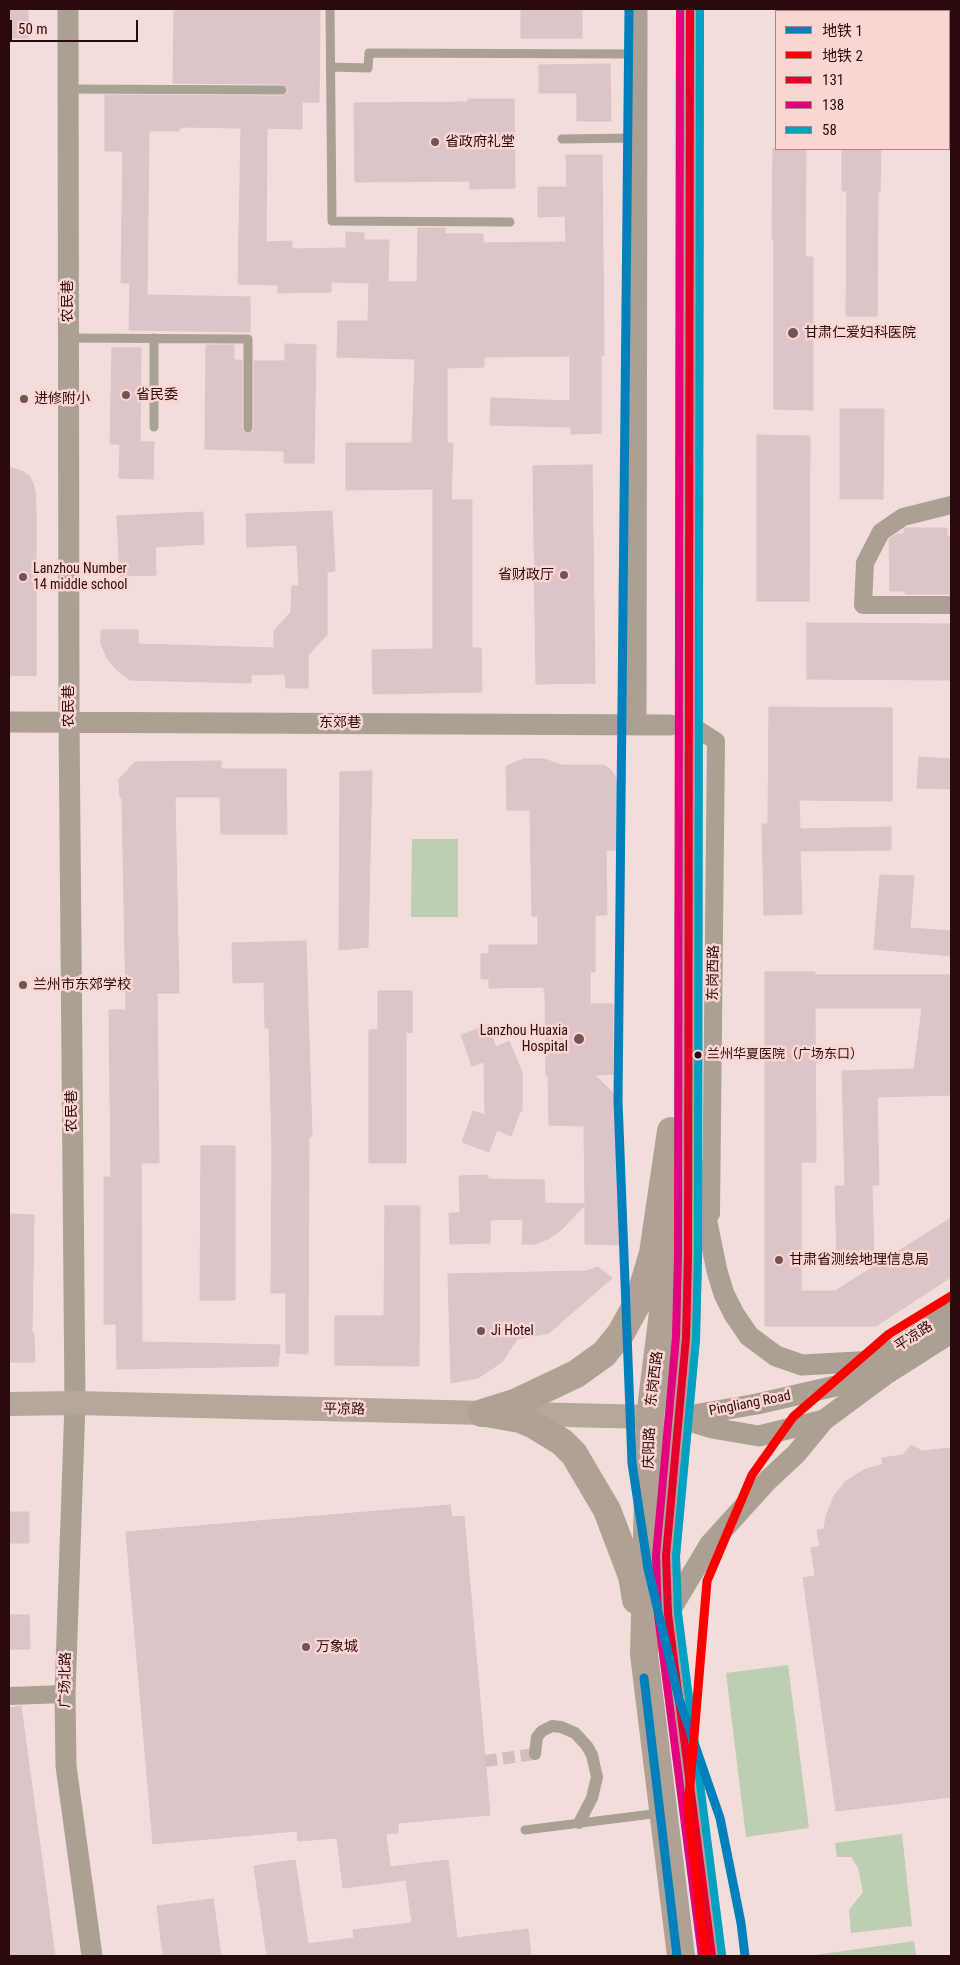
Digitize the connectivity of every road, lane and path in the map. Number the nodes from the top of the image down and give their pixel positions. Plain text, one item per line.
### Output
1 (68, 9) edge
2 (330, 9) edge
3 (637, 9) edge
4 (671, 9) edge
5 (690, 9) edge
6 (637, 54) junction
7 (331, 67) junction
8 (68, 89) junction
9 (282, 90) dead end
10 (636, 138) junction
11 (562, 139) dead end
12 (510, 222) dead end
13 (68, 338) junction
14 (154, 338) junction
15 (154, 427) dead end
16 (248, 428) dead end
17 (951, 505) edge
18 (951, 605) edge
19 (69, 721) junction
20 (9, 722) edge
21 (636, 724) junction
22 (680, 725) junction
23 (680, 1131) junction
24 (711, 1237) junction
25 (951, 1313) edge
26 (951, 1333) edge
27 (876, 1362) junction
28 (75, 1403) junction
29 (9, 1404) edge
30 (482, 1413) junction
31 (650, 1417) junction
32 (680, 1418) junction
33 (824, 1420) junction
34 (668, 1614) junction
35 (644, 1654) junction
36 (65, 1694) junction
37 (9, 1696) edge
38 (534, 1754) dead end
39 (663, 1813) junction
40 (578, 1823) junction
41 (525, 1830) dead end
42 (92, 1956) edge
43 (681, 1956) edge
44 (712, 1956) edge

1 - 8 street, 农民巷
2 - 7 lane
3 - 6 street
4 - 22 main road
5 - 22 main road
6 - 7 lane
6 - 10 street
7 - 12 lane
8 - 9 lane
8 - 13 street, 农民巷
10 - 11 lane
10 - 21 street
13 - 14 lane
13 - 19 street, 农民巷
14 - 15 lane
14 - 16 lane
17 - 18 street
19 - 20 street, 东郊巷
19 - 21 street, 东郊巷
19 - 28 street, 农民巷
21 - 22 street, 东郊巷
22 - 23 main road
22 - 24 street, 东岗西路
23 - 24 street
23 - 30 main road
23 - 31 main road, 东岗西路
23 - 32 main road, 庆阳路
24 - 27 street
25 - 27 street, 平凉路
26 - 33 street, Pingliang Road
27 - 32 street, Pingliang Road
28 - 29 main road, 平凉路
28 - 30 main road, 平凉路
28 - 36 street, 广场北路
30 - 31 main road, 平凉路
30 - 35 main road
31 - 32 main road, 平凉路
31 - 35 main road, 庆阳路
32 - 33 street, Pingliang Road
32 - 34 main road, 庆阳路
33 - 34 street
34 - 44 main road, 庆阳路
35 - 39 main road, 庆阳路
36 - 37 street
36 - 42 street, 广场北路
38 - 40 street
39 - 40 lane
39 - 43 main road, 庆阳路
40 - 41 lane

